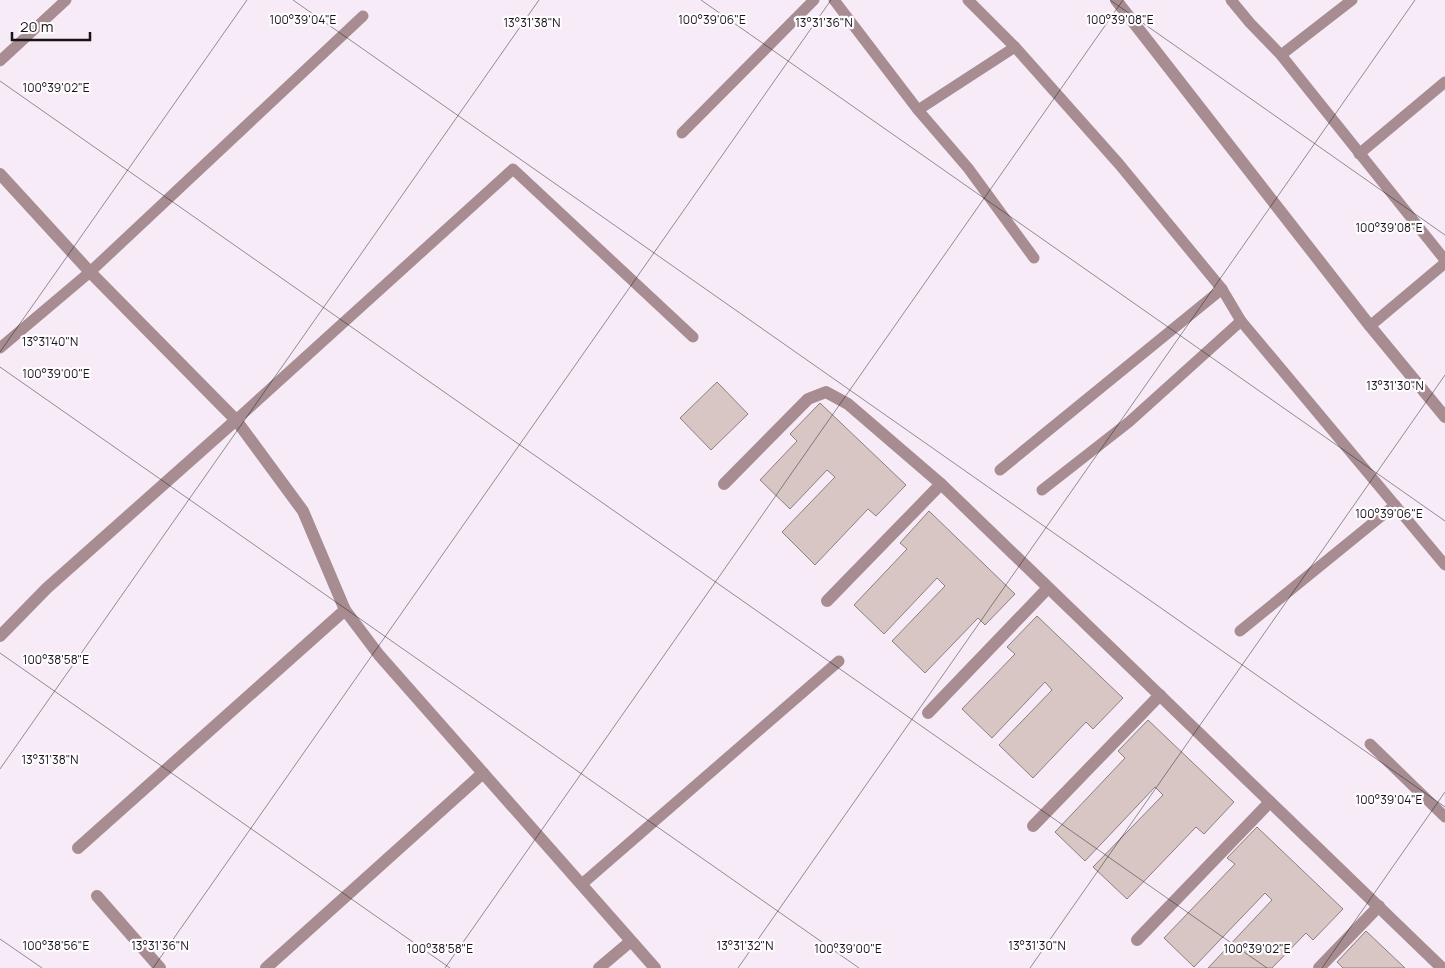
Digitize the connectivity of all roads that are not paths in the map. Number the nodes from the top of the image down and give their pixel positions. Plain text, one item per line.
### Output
1 (66, 0) edge
2 (814, 0) edge
3 (834, 0) edge
4 (968, 0) edge
5 (1116, 0) edge
6 (1231, 0) edge
7 (1352, 0) edge
8 (363, 16) dead end
9 (1015, 47) junction
10 (1281, 55) junction
11 (0, 61) edge
12 (1445, 82) edge
13 (918, 110) junction
14 (682, 133) dead end
15 (1359, 154) junction
16 (0, 174) edge
17 (1034, 258) dead end
18 (1445, 262) edge
19 (90, 272) junction
20 (1222, 289) junction
21 (1241, 321) junction
22 (1370, 326) junction
23 (693, 337) dead end
24 (0, 348) edge
25 (1445, 418) edge
26 (236, 420) junction
27 (1000, 470) dead end
28 (724, 484) dead end
29 (941, 484) junction
30 (1042, 490) dead end
31 (1395, 506) junction
32 (1445, 565) edge
33 (1048, 588) junction
34 (827, 601) dead end
35 (345, 610) junction
36 (1240, 632) dead end
37 (0, 636) edge
38 (839, 661) dead end
39 (1160, 695) junction
40 (928, 713) dead end
41 (1370, 744) dead end
42 (483, 773) junction
43 (1270, 802) junction
44 (1445, 816) edge
45 (1033, 826) dead end
46 (78, 848) dead end
47 (582, 884) junction
48 (97, 896) dead end
49 (1379, 906) junction
50 (1137, 940) dead end
51 (631, 941) junction
52 (160, 968) edge
53 (266, 968) edge
54 (599, 968) edge
55 (655, 968) edge
56 (1319, 968) edge
57 (1442, 968) edge

1 - 11 lane
2 - 14 lane
3 - 13 lane
4 - 9 lane
5 - 22 street
6 - 10 lane
7 - 10 lane
8 - 19 lane
9 - 13 lane
9 - 20 lane
10 - 15 lane
12 - 15 lane
13 - 17 lane
15 - 18 lane
16 - 19 street
18 - 22 lane
19 - 24 lane
19 - 26 street
20 - 21 lane
20 - 27 lane
21 - 30 lane
21 - 31 lane
22 - 25 street
23 - 26 lane
26 - 35 street
26 - 37 street
28 - 29 street
29 - 33 street
29 - 34 street
31 - 32 lane
31 - 36 lane
33 - 39 street
33 - 40 street
35 - 42 street
35 - 46 street
38 - 47 lane
39 - 43 street
39 - 45 street
41 - 44 lane
42 - 47 street
42 - 53 street
43 - 49 street
43 - 50 street
47 - 51 street
48 - 52 street
49 - 56 street
49 - 57 street
51 - 54 street
51 - 55 street

